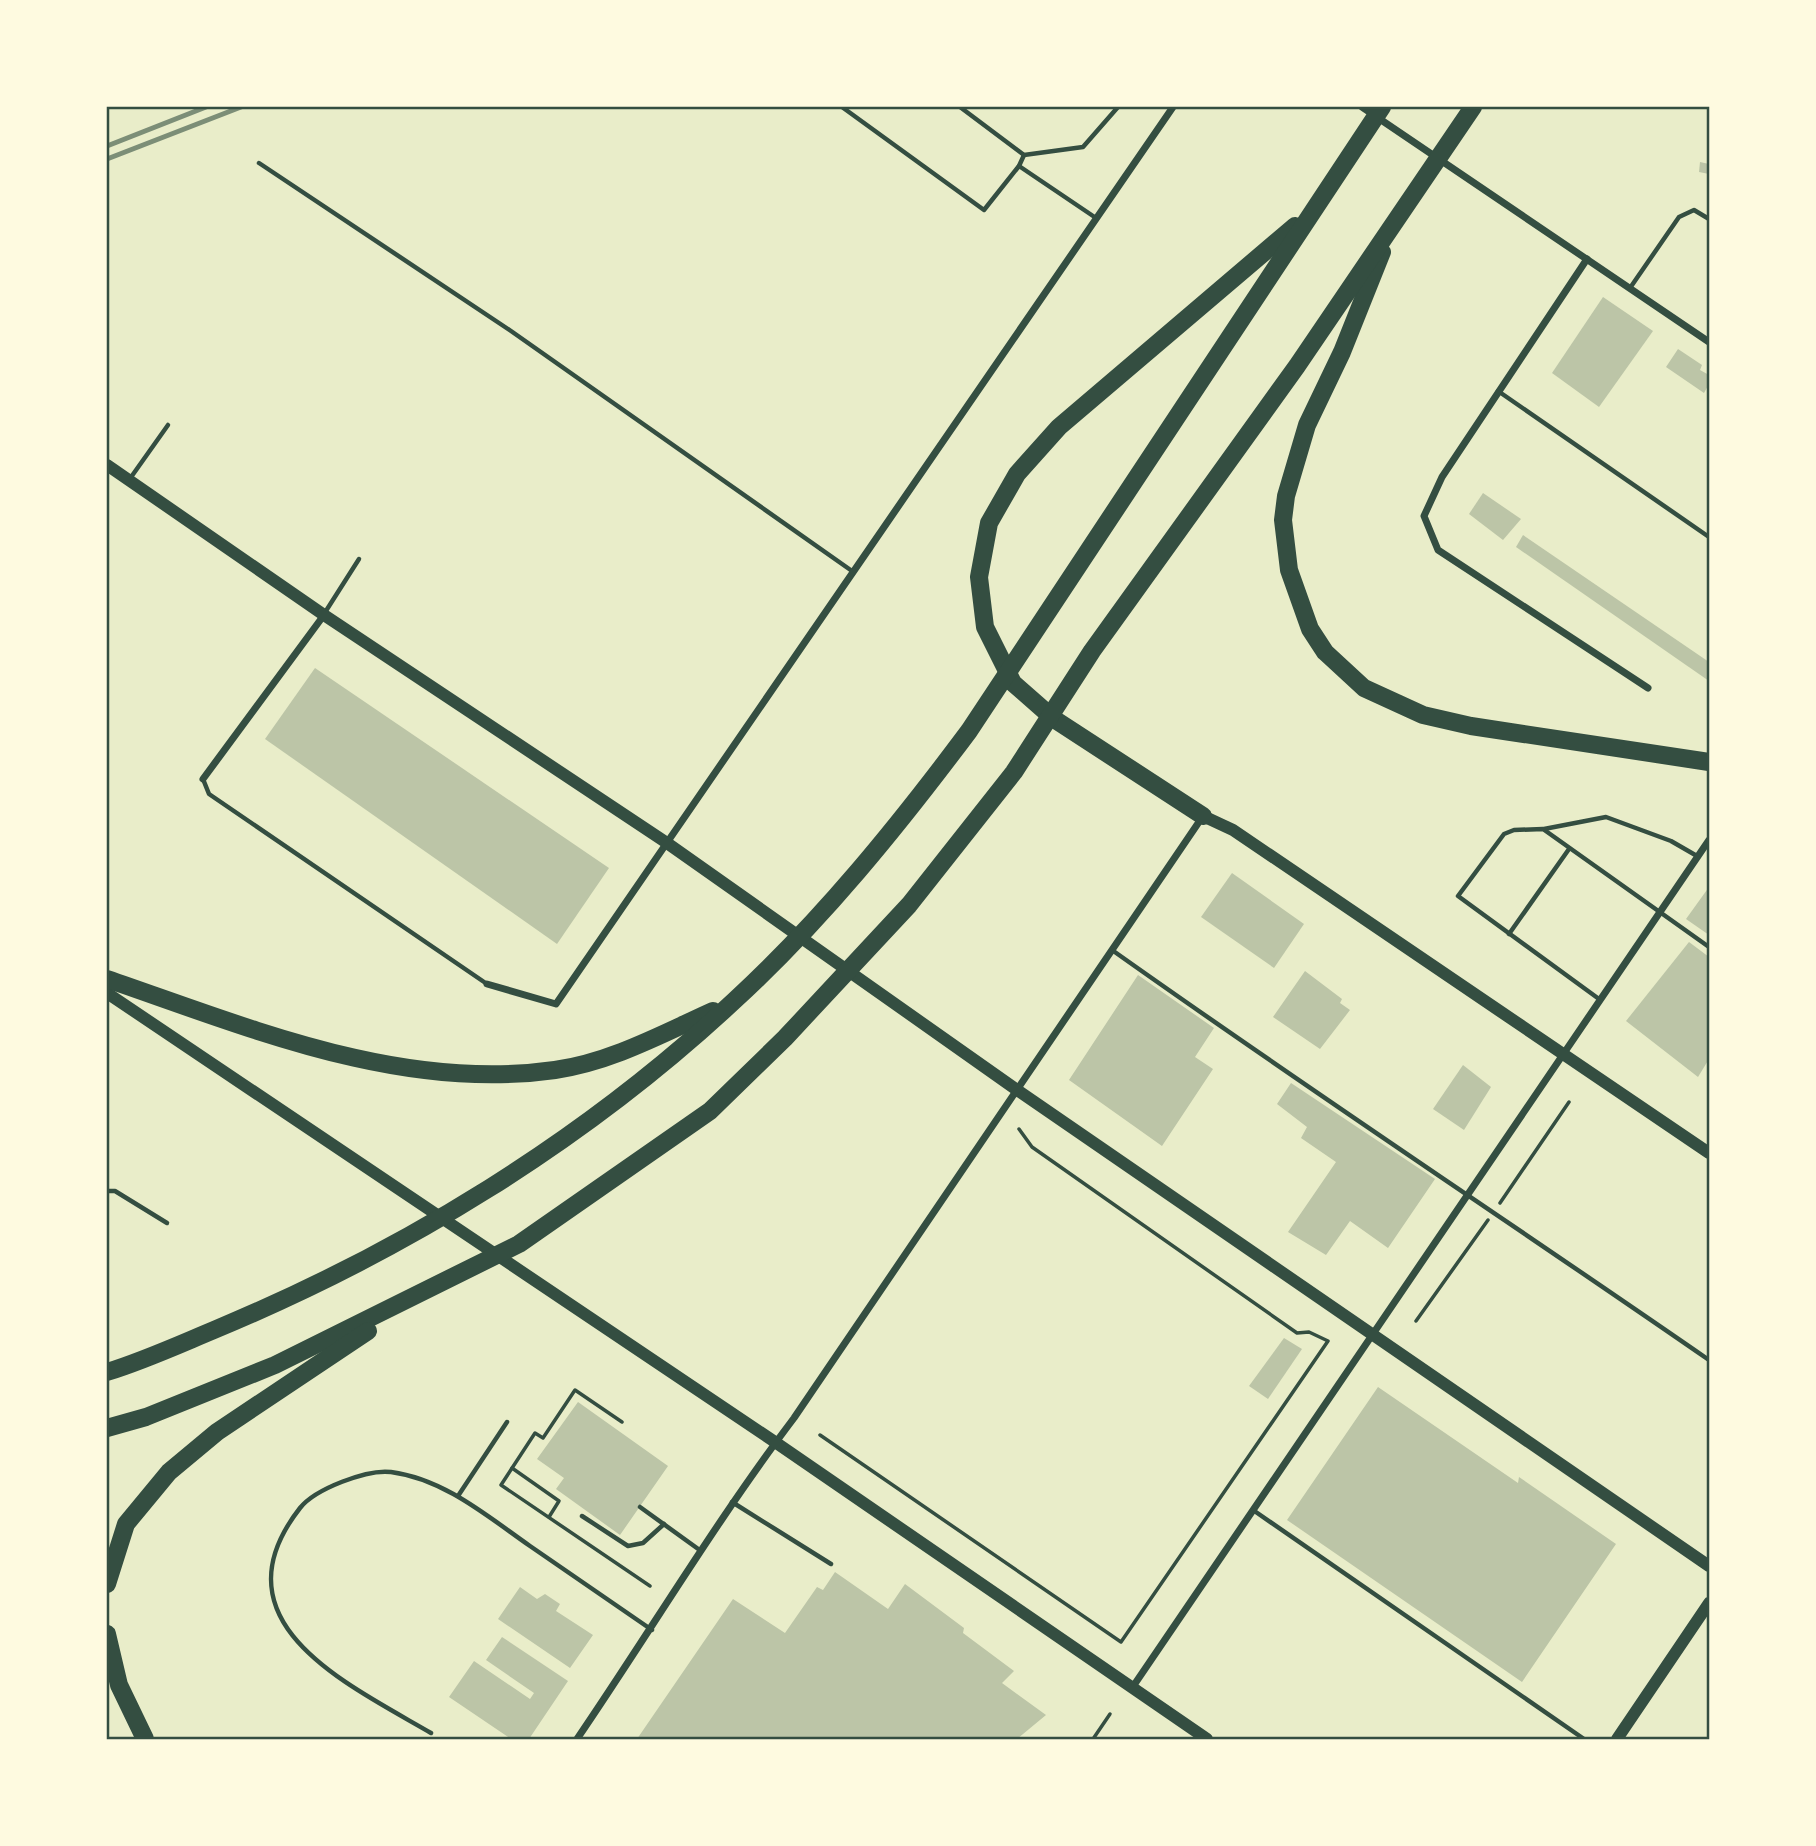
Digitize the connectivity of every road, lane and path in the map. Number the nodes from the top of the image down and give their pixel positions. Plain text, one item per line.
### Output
1 (842, 107) edge
2 (960, 107) edge
3 (1118, 107) edge
4 (1173, 107) edge
5 (1362, 107) edge
6 (1382, 107) edge
7 (1473, 107) edge
8 (1024, 155) junction
9 (259, 163) dead end
10 (1019, 166) junction
11 (1311, 212) junction
12 (1097, 218) junction
13 (1709, 219) edge
14 (1393, 223) junction
15 (1587, 259) junction
16 (1630, 288) junction
17 (1709, 342) edge
18 (1498, 391) junction
19 (168, 425) dead end
20 (107, 465) edge
21 (129, 480) junction
22 (1709, 537) edge
23 (359, 559) dead end
24 (852, 571) junction
25 (324, 615) junction
26 (1648, 688) dead end
27 (1709, 762) edge
28 (203, 779) joint
29 (1203, 816) junction
30 (1543, 829) junction
31 (1709, 840) edge
32 (667, 843) junction
33 (1569, 849) junction
34 (1698, 857) junction
35 (1660, 911) junction
36 (1509, 933) junction
37 (1709, 947) edge
38 (1112, 950) junction
39 (107, 979) edge
40 (487, 984) joint
41 (107, 993) edge
42 (1599, 999) junction
43 (736, 1000) junction
44 (1563, 1052) junction
45 (1017, 1090) junction
46 (1569, 1102) dead end
47 (1019, 1129) dead end
48 (1709, 1153) edge
49 (107, 1191) edge
50 (1468, 1193) junction
51 (1494, 1211) junction
52 (167, 1223) dead end
53 (421, 1295) junction
54 (1416, 1321) dead end
55 (1371, 1333) junction
56 (1709, 1360) edge
57 (107, 1373) edge
58 (507, 1422) dead end
59 (622, 1422) dead end
60 (107, 1428) edge
61 (820, 1436) dead end
62 (775, 1442) junction
63 (512, 1468) junction
64 (458, 1496) junction
65 (732, 1502) junction
66 (639, 1507) dead end
67 (1252, 1509) junction
68 (582, 1516) dead end
69 (549, 1517) junction
70 (664, 1524) junction
71 (701, 1551) junction
72 (831, 1564) dead end
73 (1709, 1566) edge
74 (107, 1584) edge
75 (649, 1586) dead end
76 (1709, 1604) edge
77 (652, 1630) junction
78 (107, 1634) edge
79 (1132, 1688) junction
80 (1110, 1714) dead end
81 (431, 1733) dead end
82 (145, 1739) edge
83 (578, 1739) edge
84 (1093, 1739) edge
85 (1207, 1739) edge
86 (1584, 1739) edge
87 (1617, 1739) edge

1 - 10 lane
2 - 8 lane
3 - 8 lane
4 - 12 street
5 - 15 street
6 - 11 highway
7 - 14 highway
8 - 10 lane
9 - 24 lane
10 - 12 lane
11 - 29 highway
11 - 43 highway
12 - 24 street
13 - 16 lane
14 - 27 highway
14 - 53 highway
15 - 16 street
15 - 18 street
16 - 17 street
18 - 22 lane
18 - 26 street
19 - 21 lane
20 - 21 street
21 - 25 street
23 - 25 lane
24 - 32 street
25 - 28 street
25 - 32 street
28 - 40 lane
29 - 38 street
29 - 44 street
30 - 33 lane
30 - 34 lane
30 - 36 lane
31 - 34 street
32 - 40 street
32 - 45 street
33 - 35 lane
33 - 36 lane
34 - 35 street
35 - 37 lane
35 - 42 street
36 - 42 lane
38 - 45 street
38 - 50 lane
39 - 43 highway
41 - 62 street
42 - 44 street
43 - 57 highway
44 - 48 street
44 - 50 street
45 - 55 street
45 - 62 street
46 - 51 path
47 - 61 path
49 - 52 lane
50 - 51 lane
50 - 55 street
51 - 54 path
51 - 56 lane
53 - 60 highway
53 - 74 highway
55 - 67 street
55 - 73 street
58 - 64 lane
59 - 63 path
62 - 65 street
62 - 79 street
63 - 69 path
63 - 69 path
64 - 77 lane
64 - 81 lane
65 - 71 street
65 - 72 lane
66 - 70 lane
67 - 79 street
67 - 86 lane
68 - 70 lane
69 - 75 path
70 - 71 lane
71 - 77 street
76 - 87 street
77 - 83 street
78 - 82 highway
79 - 85 street
80 - 84 path

